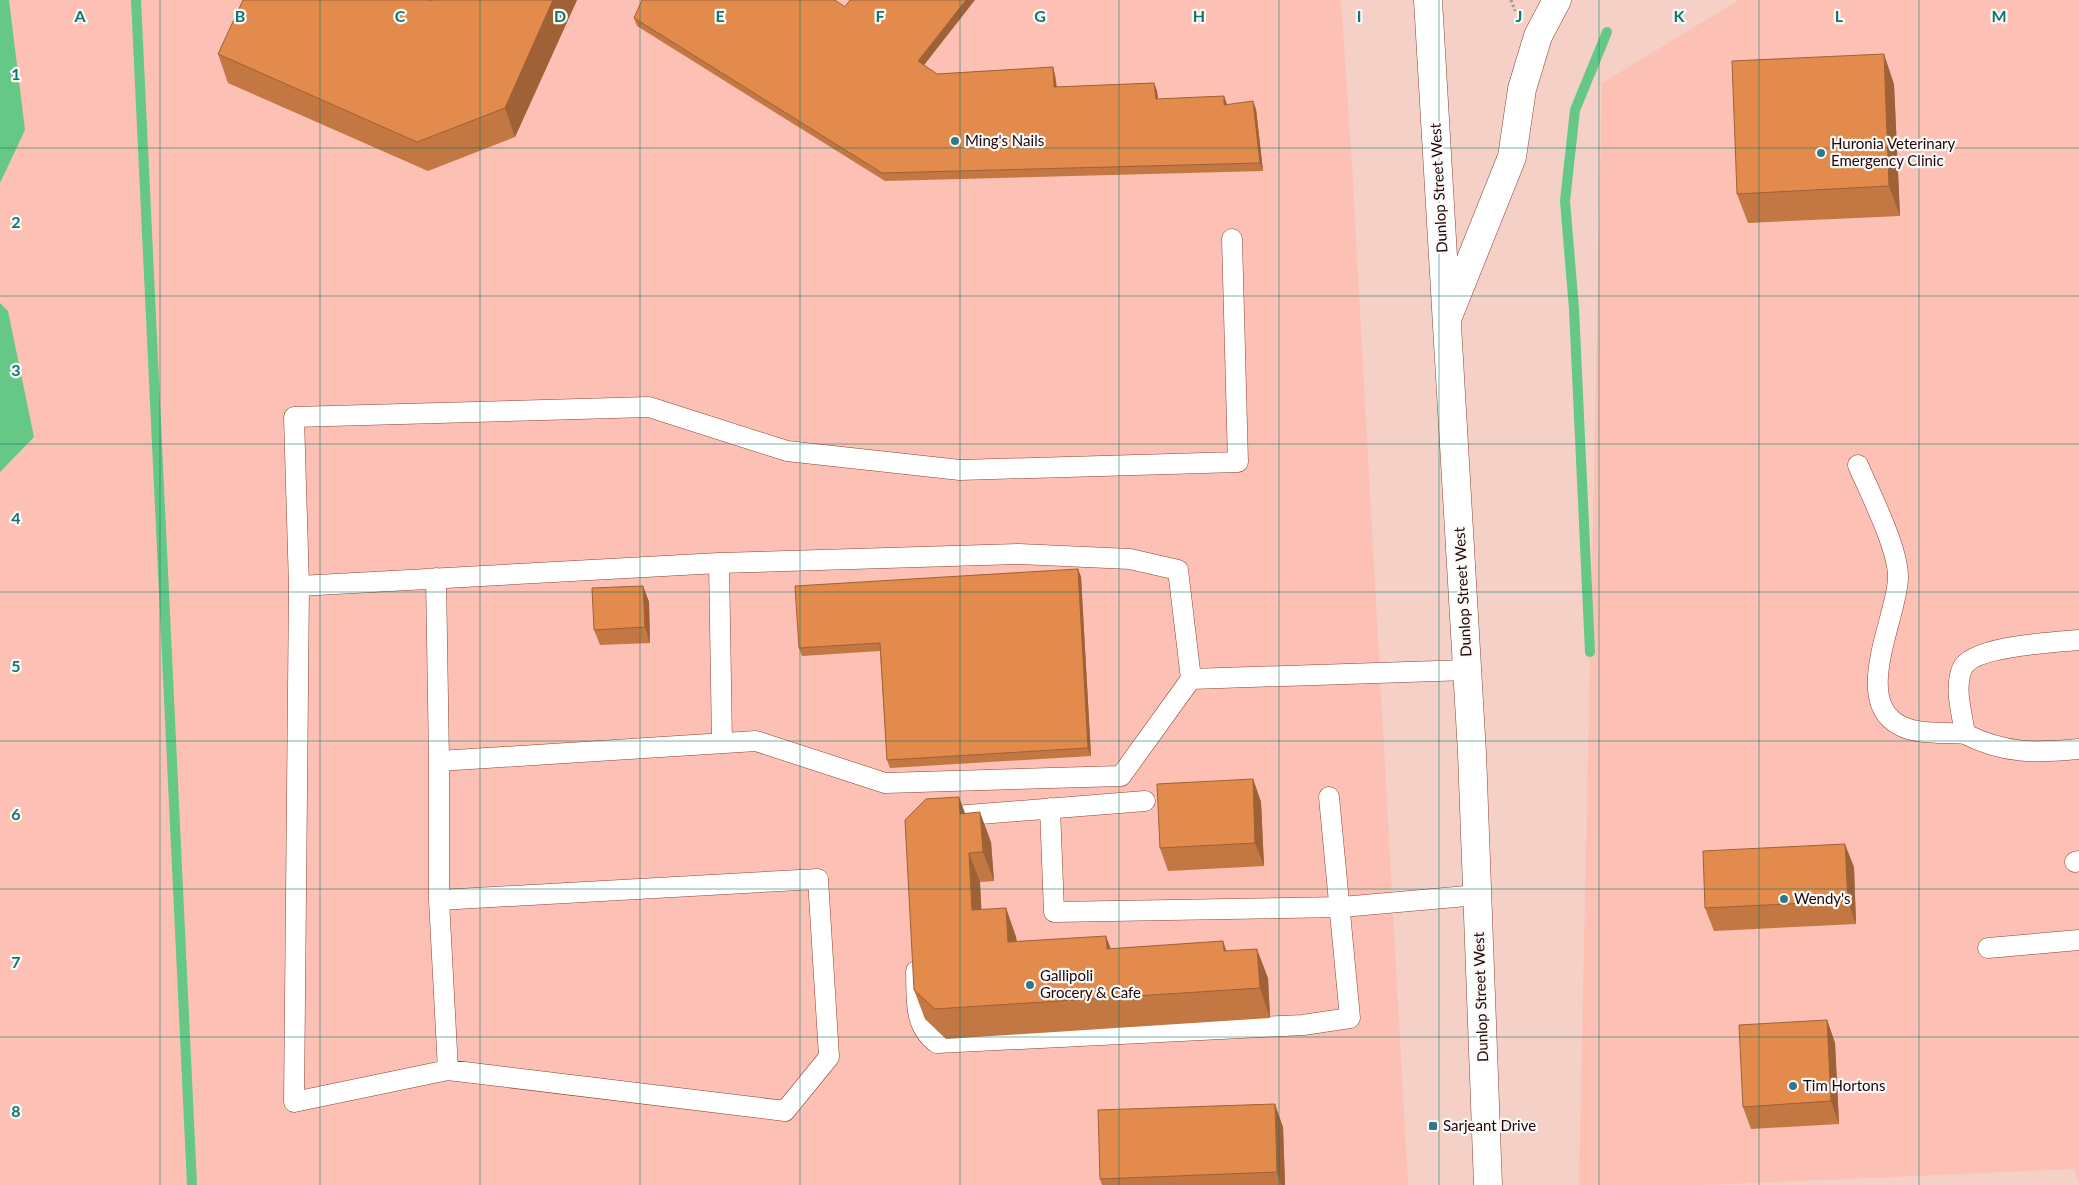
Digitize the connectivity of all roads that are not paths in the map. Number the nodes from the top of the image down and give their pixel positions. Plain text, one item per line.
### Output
1 (1428, 0) edge
2 (1557, 0) edge
3 (1232, 239) dead end
4 (1447, 319) junction
5 (1858, 464) dead end
6 (719, 563) junction
7 (436, 578) junction
8 (299, 586) junction
9 (2079, 640) edge
10 (1468, 670) junction
11 (1191, 679) junction
12 (1965, 734) junction
13 (722, 743) junction
14 (2079, 749) edge
15 (439, 761) junction
16 (1329, 797) dead end
17 (1145, 801) dead end
18 (1050, 808) junction
19 (936, 817) edge
20 (1478, 895) junction
21 (439, 900) junction
22 (1342, 907) junction
23 (2079, 940) edge
24 (1988, 948) dead end
25 (915, 957) edge
26 (448, 1070) junction
27 (1488, 1185) edge

1 - 4 main road, Dunlop Street West
2 - 4 main road
3 - 8 lane
4 - 10 main road, Dunlop Street West
5 - 12 lane
6 - 7 lane
6 - 11 lane
6 - 13 lane
7 - 8 lane
7 - 15 lane
8 - 26 lane
9 - 12 lane
10 - 11 lane
10 - 20 main road, Dunlop Street West
11 - 13 lane
12 - 14 lane
13 - 15 lane
15 - 21 lane
16 - 22 lane
17 - 18 lane
18 - 19 lane
18 - 22 lane
20 - 22 lane
20 - 27 main road, Dunlop Street West
21 - 26 lane
21 - 26 lane
22 - 25 lane
23 - 24 lane

